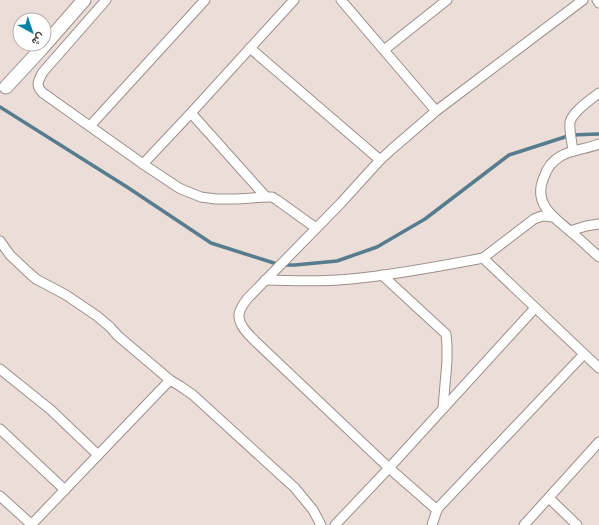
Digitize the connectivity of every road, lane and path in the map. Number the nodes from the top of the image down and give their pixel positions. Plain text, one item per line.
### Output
1 (84, 0) edge
2 (106, 0) edge
3 (205, 0) edge
4 (294, 0) edge
5 (341, 0) edge
6 (447, 0) edge
7 (583, 0) edge
8 (597, 0) edge
9 (599, 3) edge
10 (250, 48) junction
11 (384, 50) junction
12 (6, 87) dead end
13 (599, 93) edge
14 (436, 112) junction
15 (191, 113) junction
16 (90, 126) junction
17 (599, 144) edge
18 (573, 151) junction
19 (380, 160) junction
20 (143, 164) junction
21 (266, 197) junction
22 (553, 217) junction
23 (599, 224) edge
24 (316, 228) junction
25 (570, 231) junction
26 (0, 241) edge
27 (599, 257) edge
28 (482, 258) junction
29 (382, 275) junction
30 (265, 280) junction
31 (534, 308) junction
32 (584, 354) junction
33 (599, 368) edge
34 (0, 369) edge
35 (170, 380) junction
36 (443, 408) junction
37 (0, 430) edge
38 (599, 442) edge
39 (98, 455) junction
40 (389, 468) junction
41 (65, 490) junction
42 (0, 496) edge
43 (548, 498) junction
44 (436, 510) junction
45 (32, 525) edge
46 (321, 525) edge
47 (335, 525) edge
48 (432, 525) edge
49 (524, 525) edge
50 (578, 525) edge

1 - 12 main road
2 - 16 street
3 - 16 street
4 - 10 street
5 - 11 street
6 - 11 street
7 - 14 street
8 - 9 street
10 - 15 street
10 - 19 street
11 - 14 street
13 - 18 street
14 - 19 street
15 - 20 street
15 - 21 street
16 - 20 street
17 - 18 street
18 - 22 street
19 - 24 street
20 - 21 street
21 - 24 street
22 - 25 street
22 - 28 street
23 - 25 street
24 - 30 street
25 - 27 street
26 - 35 street
28 - 29 street
28 - 31 street
29 - 30 street
29 - 36 street
30 - 40 street
31 - 32 street
31 - 36 street
32 - 33 street
32 - 44 street
34 - 39 street
35 - 39 street
35 - 46 street
36 - 40 street
37 - 41 street
38 - 43 street
39 - 41 street
40 - 44 street
40 - 47 street
41 - 45 street
42 - 45 street
43 - 49 street
43 - 50 street
44 - 48 street

